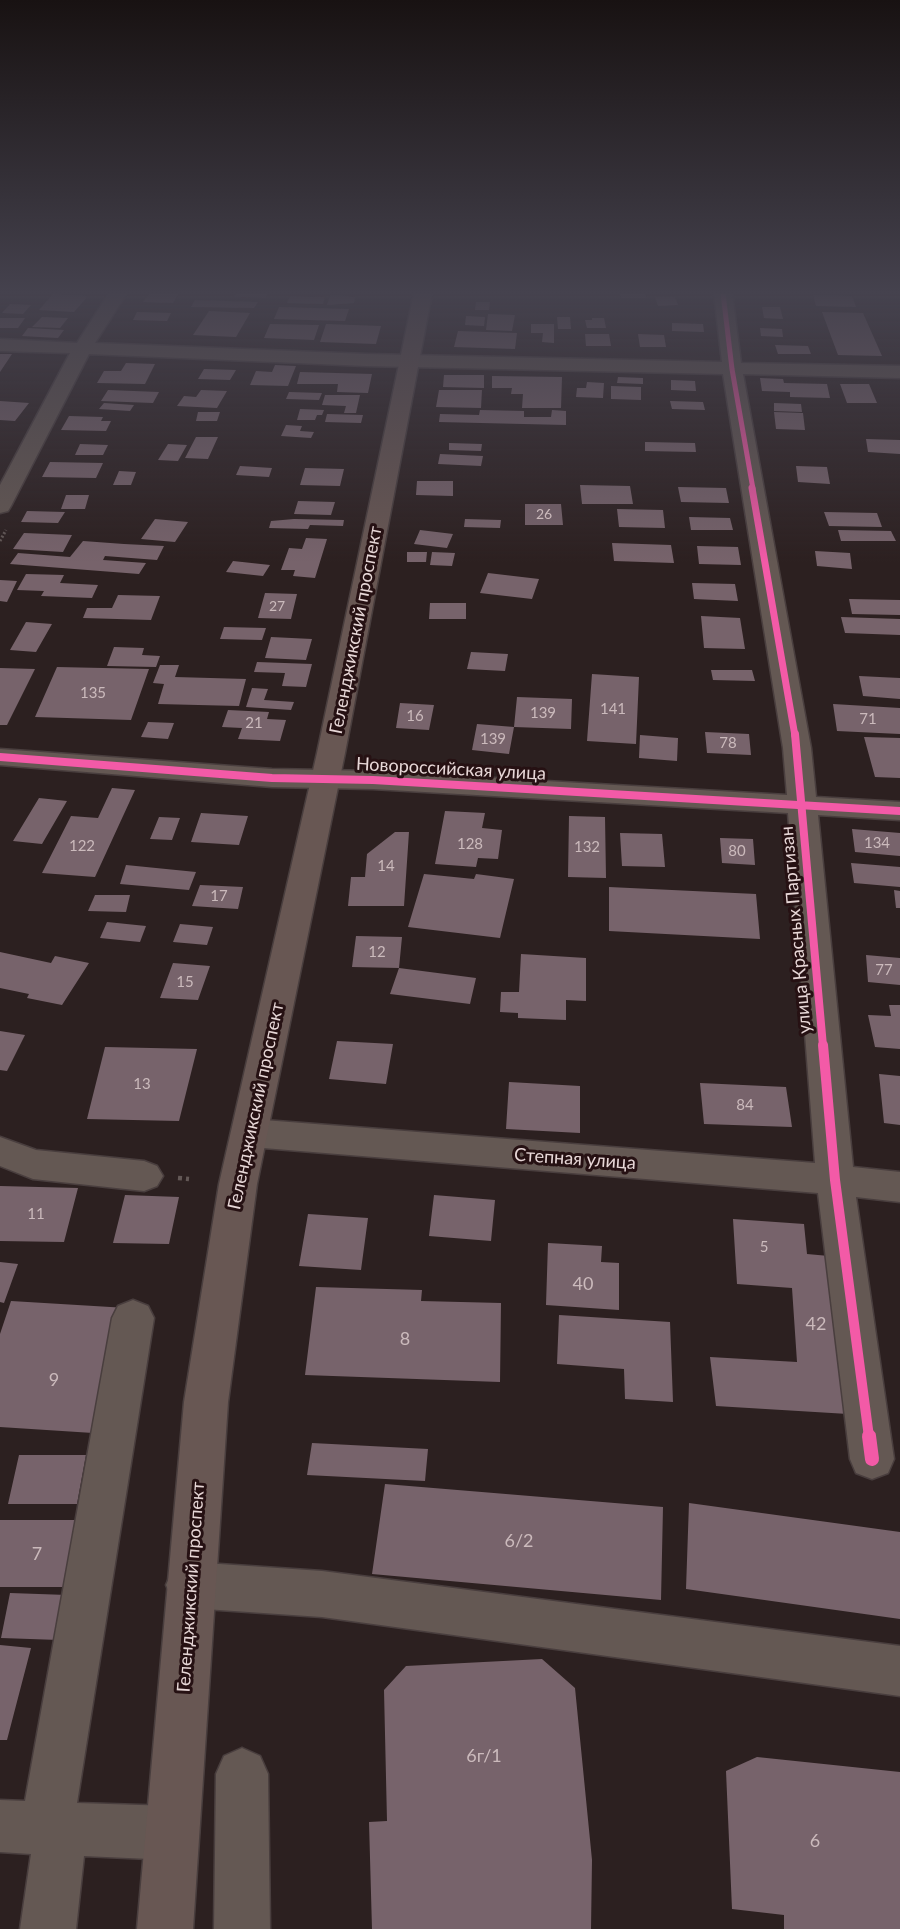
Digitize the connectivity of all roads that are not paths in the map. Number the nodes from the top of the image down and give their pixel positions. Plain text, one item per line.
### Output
1 (64, 383) edge
2 (406, 383) edge
3 (734, 383) edge
4 (0, 506) edge
5 (0, 758) edge
6 (324, 779) junction
7 (802, 807) junction
8 (900, 811) edge
9 (251, 1133) junction
10 (0, 1151) edge
11 (144, 1176) dead end
12 (835, 1180) junction
13 (900, 1187) edge
14 (133, 1318) dead end
15 (872, 1459) dead end
16 (190, 1585) junction
17 (900, 1671) edge
18 (242, 1774) dead end
19 (36, 1827) edge
20 (172, 1833) junction
21 (48, 1929) edge
22 (165, 1929) edge
23 (242, 1929) edge

1 - 4 street
2 - 6 main road, Геленджикский проспект
3 - 7 street, улица Красных Партизан
5 - 6 street, Новороссийская улица
6 - 7 street, Новороссийская улица
6 - 9 main road, Геленджикский проспект
7 - 8 street, Новороссийская улица
7 - 12 street, улица Красных Партизан
9 - 12 street, Степная улица
9 - 16 main road, Геленджикский проспект
10 - 11 street
12 - 13 street, Степная улица
12 - 15 street, улица Красных Партизан
14 - 19 street
16 - 17 street
16 - 20 main road, Геленджикский проспект
18 - 23 street
19 - 20 street
19 - 21 street
20 - 22 main road, Геленджикский проспект

